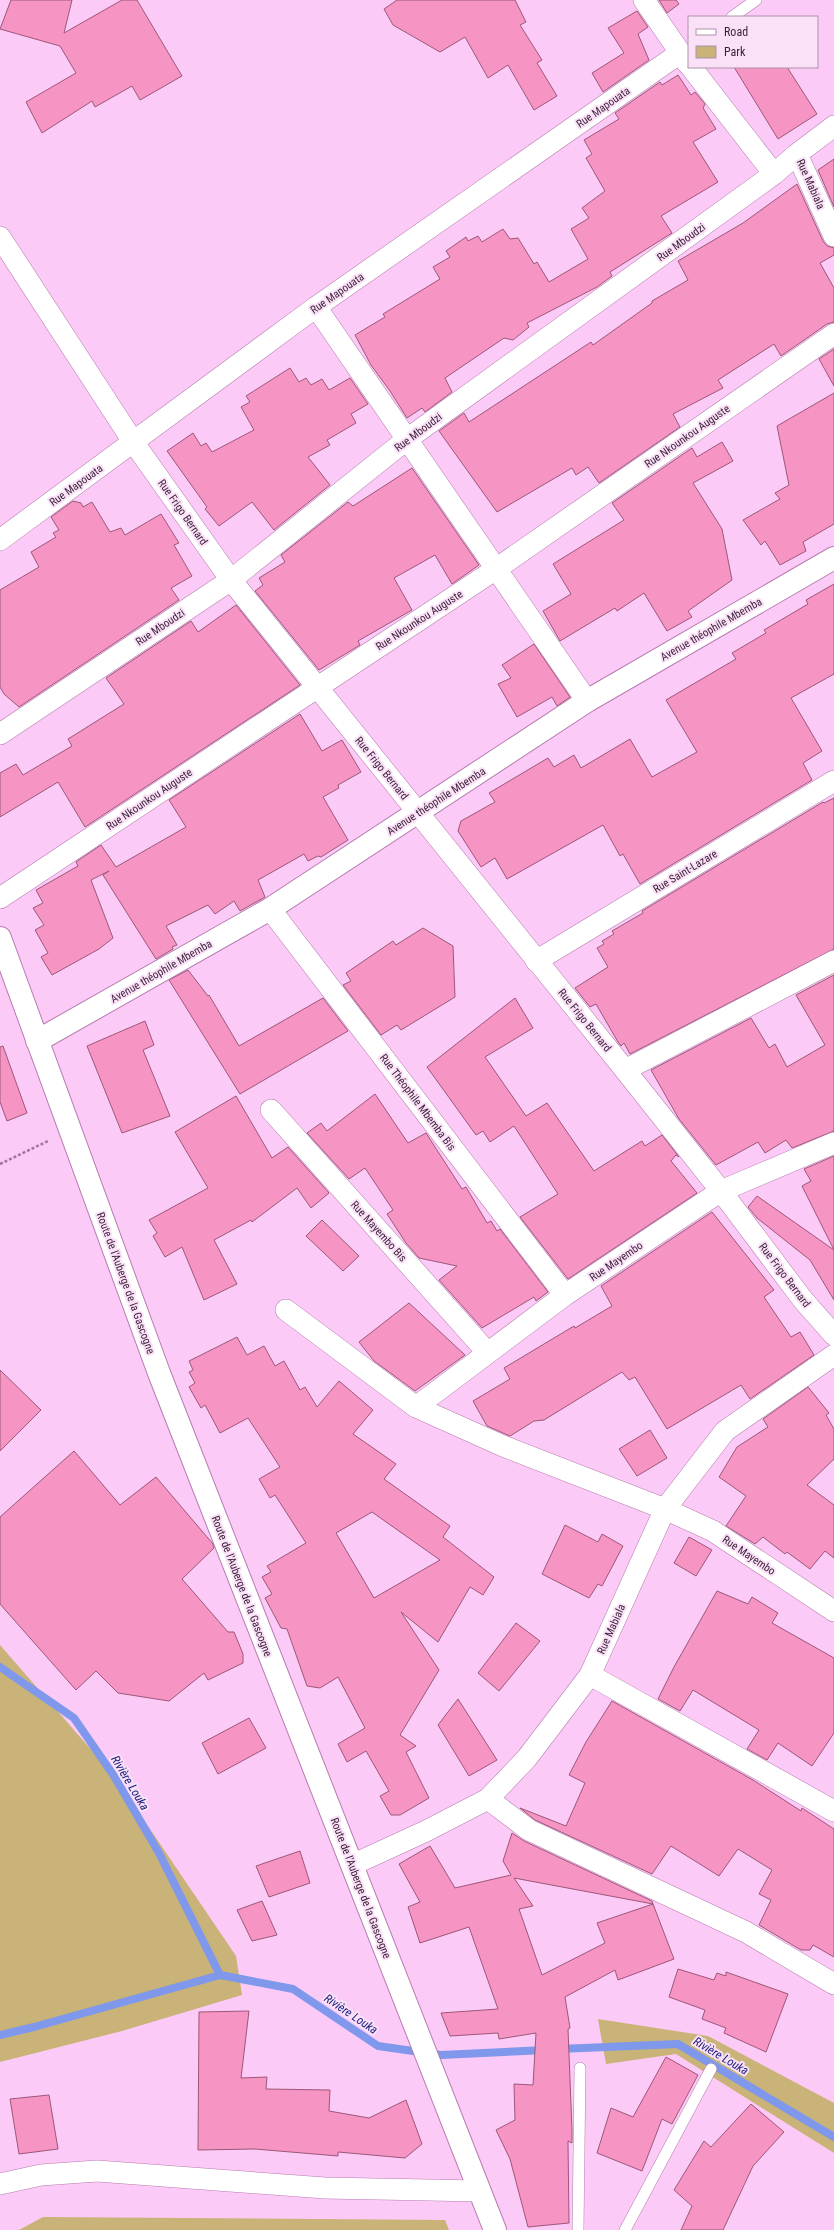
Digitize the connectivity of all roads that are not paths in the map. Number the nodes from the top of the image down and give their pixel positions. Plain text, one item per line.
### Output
1 (644, 0) edge
2 (756, 0) edge
3 (733, 16) edge
4 (687, 58) edge
5 (694, 68) edge
6 (834, 126) edge
7 (797, 154) junction
8 (774, 174) junction
9 (834, 236) edge
10 (0, 237) edge
11 (316, 308) junction
12 (834, 334) edge
13 (406, 440) junction
14 (134, 443) junction
15 (0, 540) edge
16 (834, 558) edge
17 (496, 569) junction
18 (231, 580) junction
19 (316, 687) junction
20 (587, 701) junction
21 (0, 734) edge
22 (834, 781) edge
23 (419, 813) junction
24 (0, 898) edge
25 (270, 909) junction
26 (0, 938) edge
27 (536, 961) junction
28 (834, 961) edge
29 (38, 1041) junction
30 (625, 1070) junction
31 (271, 1110) dead end
32 (834, 1143) edge
33 (721, 1191) junction
34 (565, 1296) junction
35 (286, 1310) dead end
36 (834, 1335) edge
37 (487, 1352) junction
38 (834, 1355) edge
39 (416, 1407) junction
40 (665, 1509) junction
41 (834, 1611) edge
42 (590, 1675) junction
43 (488, 1799) junction
44 (834, 1811) edge
45 (352, 1865) junction
46 (834, 1984) edge
47 (580, 2068) dead end
48 (711, 2069) dead end
49 (0, 2184) edge
50 (480, 2191) junction
51 (496, 2230) edge
52 (578, 2230) edge
53 (625, 2230) edge

1 - 4 street
2 - 3 lane
4 - 11 street, Rue Mapouata
5 - 8 street
6 - 7 street, Rue Mboudzi
7 - 8 street, Rue Mboudzi
7 - 9 street, Rue Mabiala
8 - 13 street, Rue Mboudzi
10 - 14 street, Rue Frigo Bernard
11 - 13 street
11 - 14 street, Rue Mapouata
12 - 17 street, Rue Nkounkou Auguste
13 - 17 street
13 - 18 street, Rue Mboudzi
14 - 15 street, Rue Mapouata
14 - 18 street, Rue Frigo Bernard
16 - 20 street, Avenue théophile Mbemba
17 - 19 street, Rue Nkounkou Auguste
17 - 20 street
18 - 19 street, Rue Frigo Bernard
18 - 21 street, Rue Mboudzi
19 - 23 street, Rue Frigo Bernard
19 - 24 street, Rue Nkounkou Auguste
20 - 23 street, Avenue théophile Mbemba
22 - 27 street, Rue Saint-Lazare
23 - 25 street, Avenue théophile Mbemba
23 - 27 street, Rue Frigo Bernard
25 - 29 street, Avenue théophile Mbemba
25 - 34 street, Rue Théophile Mbemba Bis
26 - 29 street, Route de l'Auberge de la Gascogne
27 - 30 street, Rue Frigo Bernard
28 - 30 street
29 - 45 street, Route de l'Auberge de la Gascogne
30 - 33 street, Rue Frigo Bernard
31 - 37 street, Rue Mayembo Bis
32 - 33 street, Rue Mayembo
33 - 34 street, Rue Mayembo
33 - 36 street, Rue Frigo Bernard
34 - 37 street, Rue Mayembo
35 - 39 street, Rue Mayembo
37 - 39 street, Rue Mayembo
38 - 40 street, Rue Mabiala
39 - 40 street, Rue Mayembo
40 - 41 street, Rue Mayembo
40 - 42 street, Rue Mabiala
42 - 43 street, Rue Mabiala
42 - 44 street
43 - 45 street, Rue Mabiala
43 - 46 street
45 - 50 street, Route de l'Auberge de la Gascogne
47 - 52 lane
48 - 53 lane
49 - 50 street
50 - 51 street, Route de l'Auberge de la Gascogne

